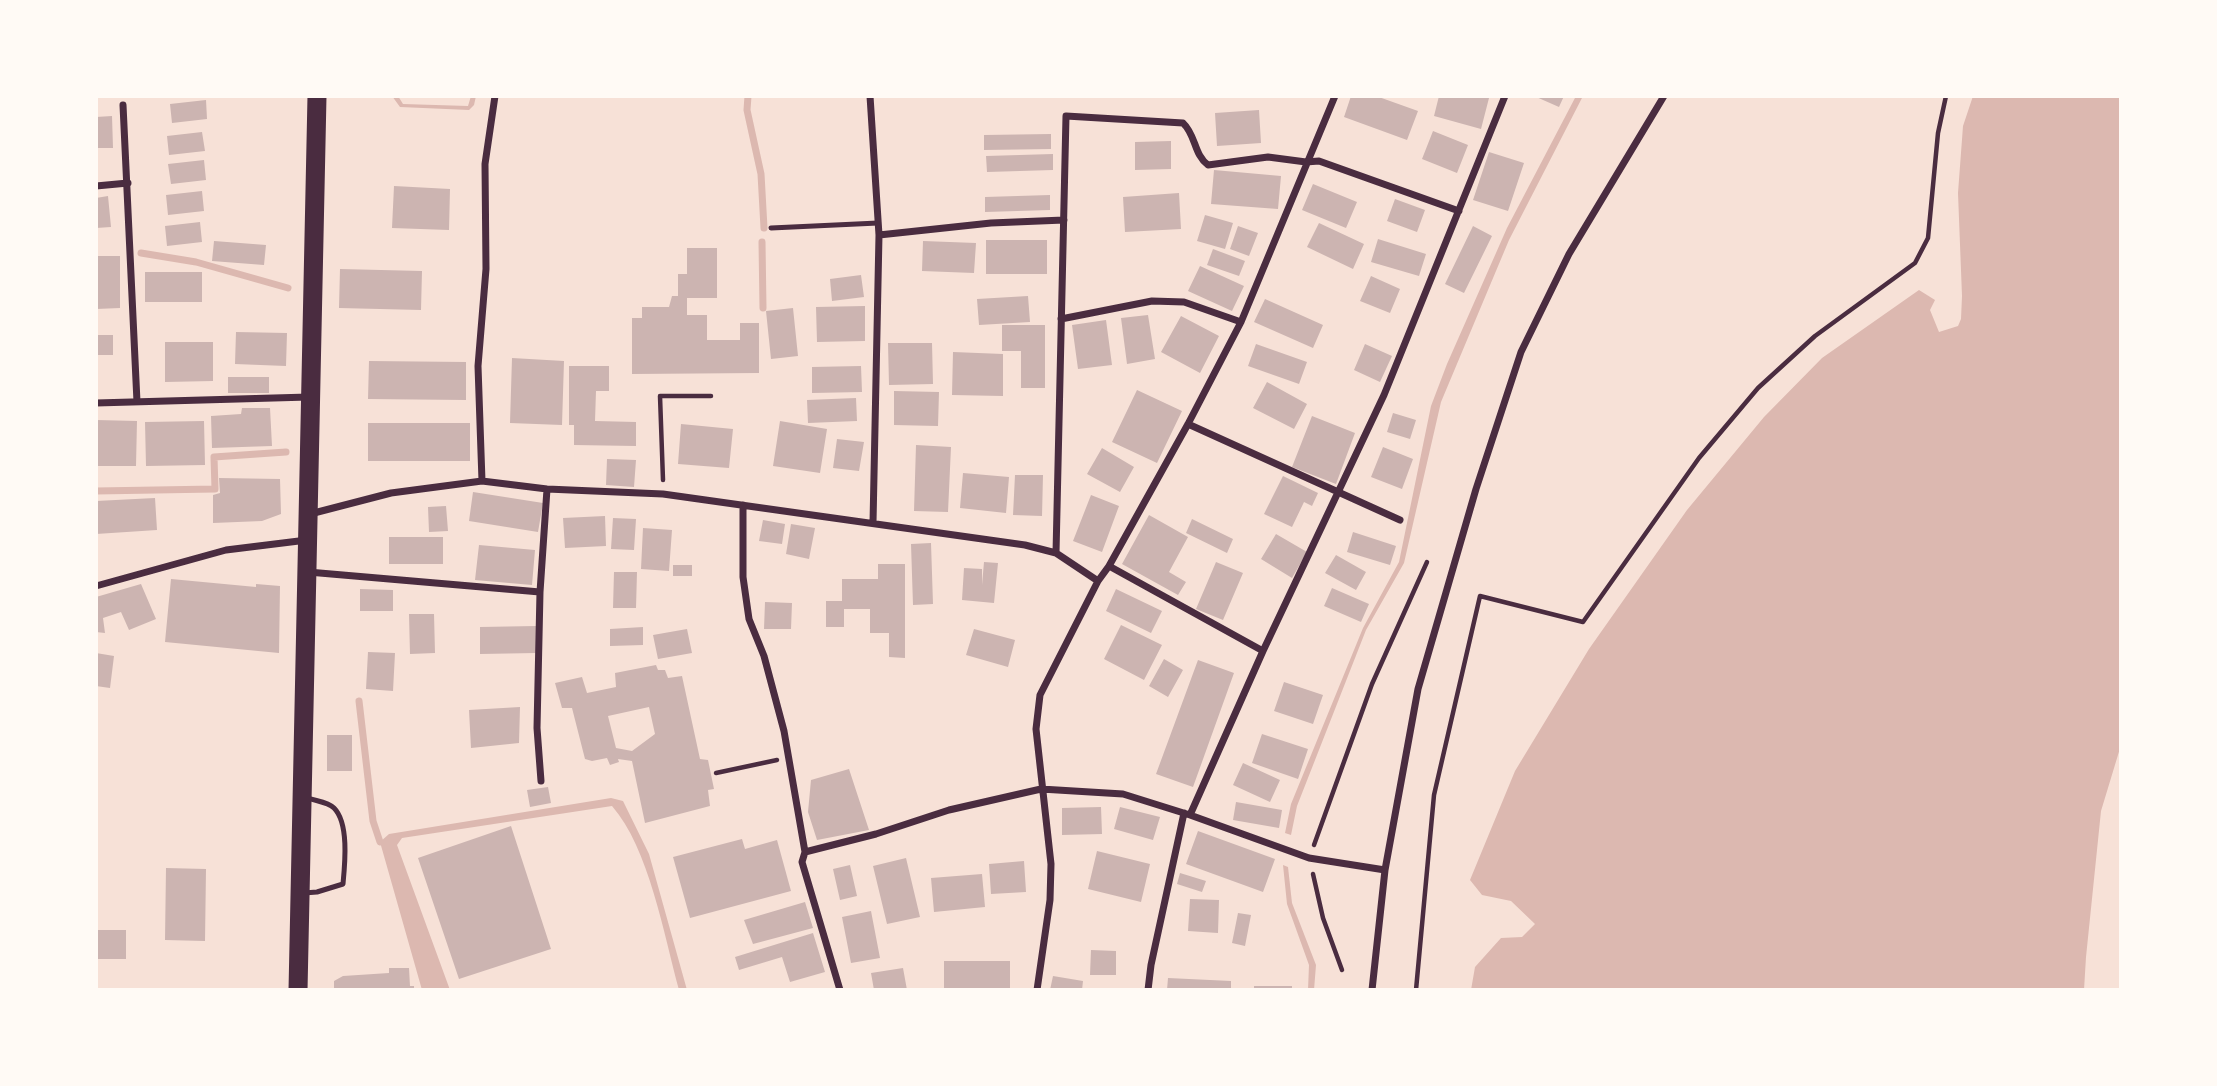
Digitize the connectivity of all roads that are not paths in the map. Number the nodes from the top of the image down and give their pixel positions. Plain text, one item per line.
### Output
1 (317, 96) edge
2 (495, 96) edge
3 (870, 96) edge
4 (1335, 96) edge
5 (1505, 96) edge
6 (1664, 96) edge
7 (122, 106) dead end
8 (1306, 162) junction
9 (128, 183) junction
10 (96, 186) edge
11 (1459, 211) junction
12 (1064, 220) junction
13 (878, 223) junction
14 (771, 228) dead end
15 (879, 235) junction
16 (1061, 319) junction
17 (1241, 322) junction
18 (309, 397) junction
19 (137, 402) junction
20 (96, 403) edge
21 (1188, 424) junction
22 (482, 481) junction
23 (547, 489) junction
24 (1339, 493) junction
25 (743, 505) junction
26 (307, 514) junction
27 (1400, 520) dead end
28 (873, 523) junction
29 (306, 540) junction
30 (1056, 553) junction
31 (1109, 566) junction
32 (306, 572) junction
33 (1098, 581) junction
34 (96, 586) edge
35 (540, 592) junction
36 (1263, 651) junction
37 (541, 781) dead end
38 (1041, 789) junction
39 (302, 796) junction
40 (1187, 814) junction
41 (805, 852) junction
42 (1385, 870) junction
43 (300, 893) junction
44 (298, 990) edge
45 (840, 990) edge
46 (1037, 990) edge
47 (1148, 990) edge
48 (1372, 990) edge

1 - 18 highway
2 - 22 street
3 - 13 street
4 - 8 street
5 - 11 street
6 - 42 street
7 - 9 street
8 - 11 street
8 - 12 street
8 - 17 street
9 - 10 street
9 - 19 street
11 - 24 street
12 - 15 street
12 - 16 street
13 - 14 lane
13 - 15 street
15 - 28 street
16 - 17 street
16 - 30 street
17 - 21 street
18 - 19 street
18 - 26 highway
19 - 20 street
21 - 24 street
21 - 31 street
22 - 23 street
22 - 26 street
23 - 25 street
23 - 35 street
24 - 27 street
24 - 36 street
25 - 28 street
25 - 41 street
26 - 29 highway
28 - 30 street
29 - 32 highway
29 - 34 street
30 - 33 street
31 - 33 street
31 - 36 street
32 - 35 street
32 - 39 highway
33 - 38 street
35 - 37 street
36 - 40 street
38 - 40 street
38 - 41 street
38 - 46 street
39 - 43 highway
39 - 43 lane
40 - 42 street
40 - 47 street
41 - 45 street
42 - 48 street
43 - 44 highway

